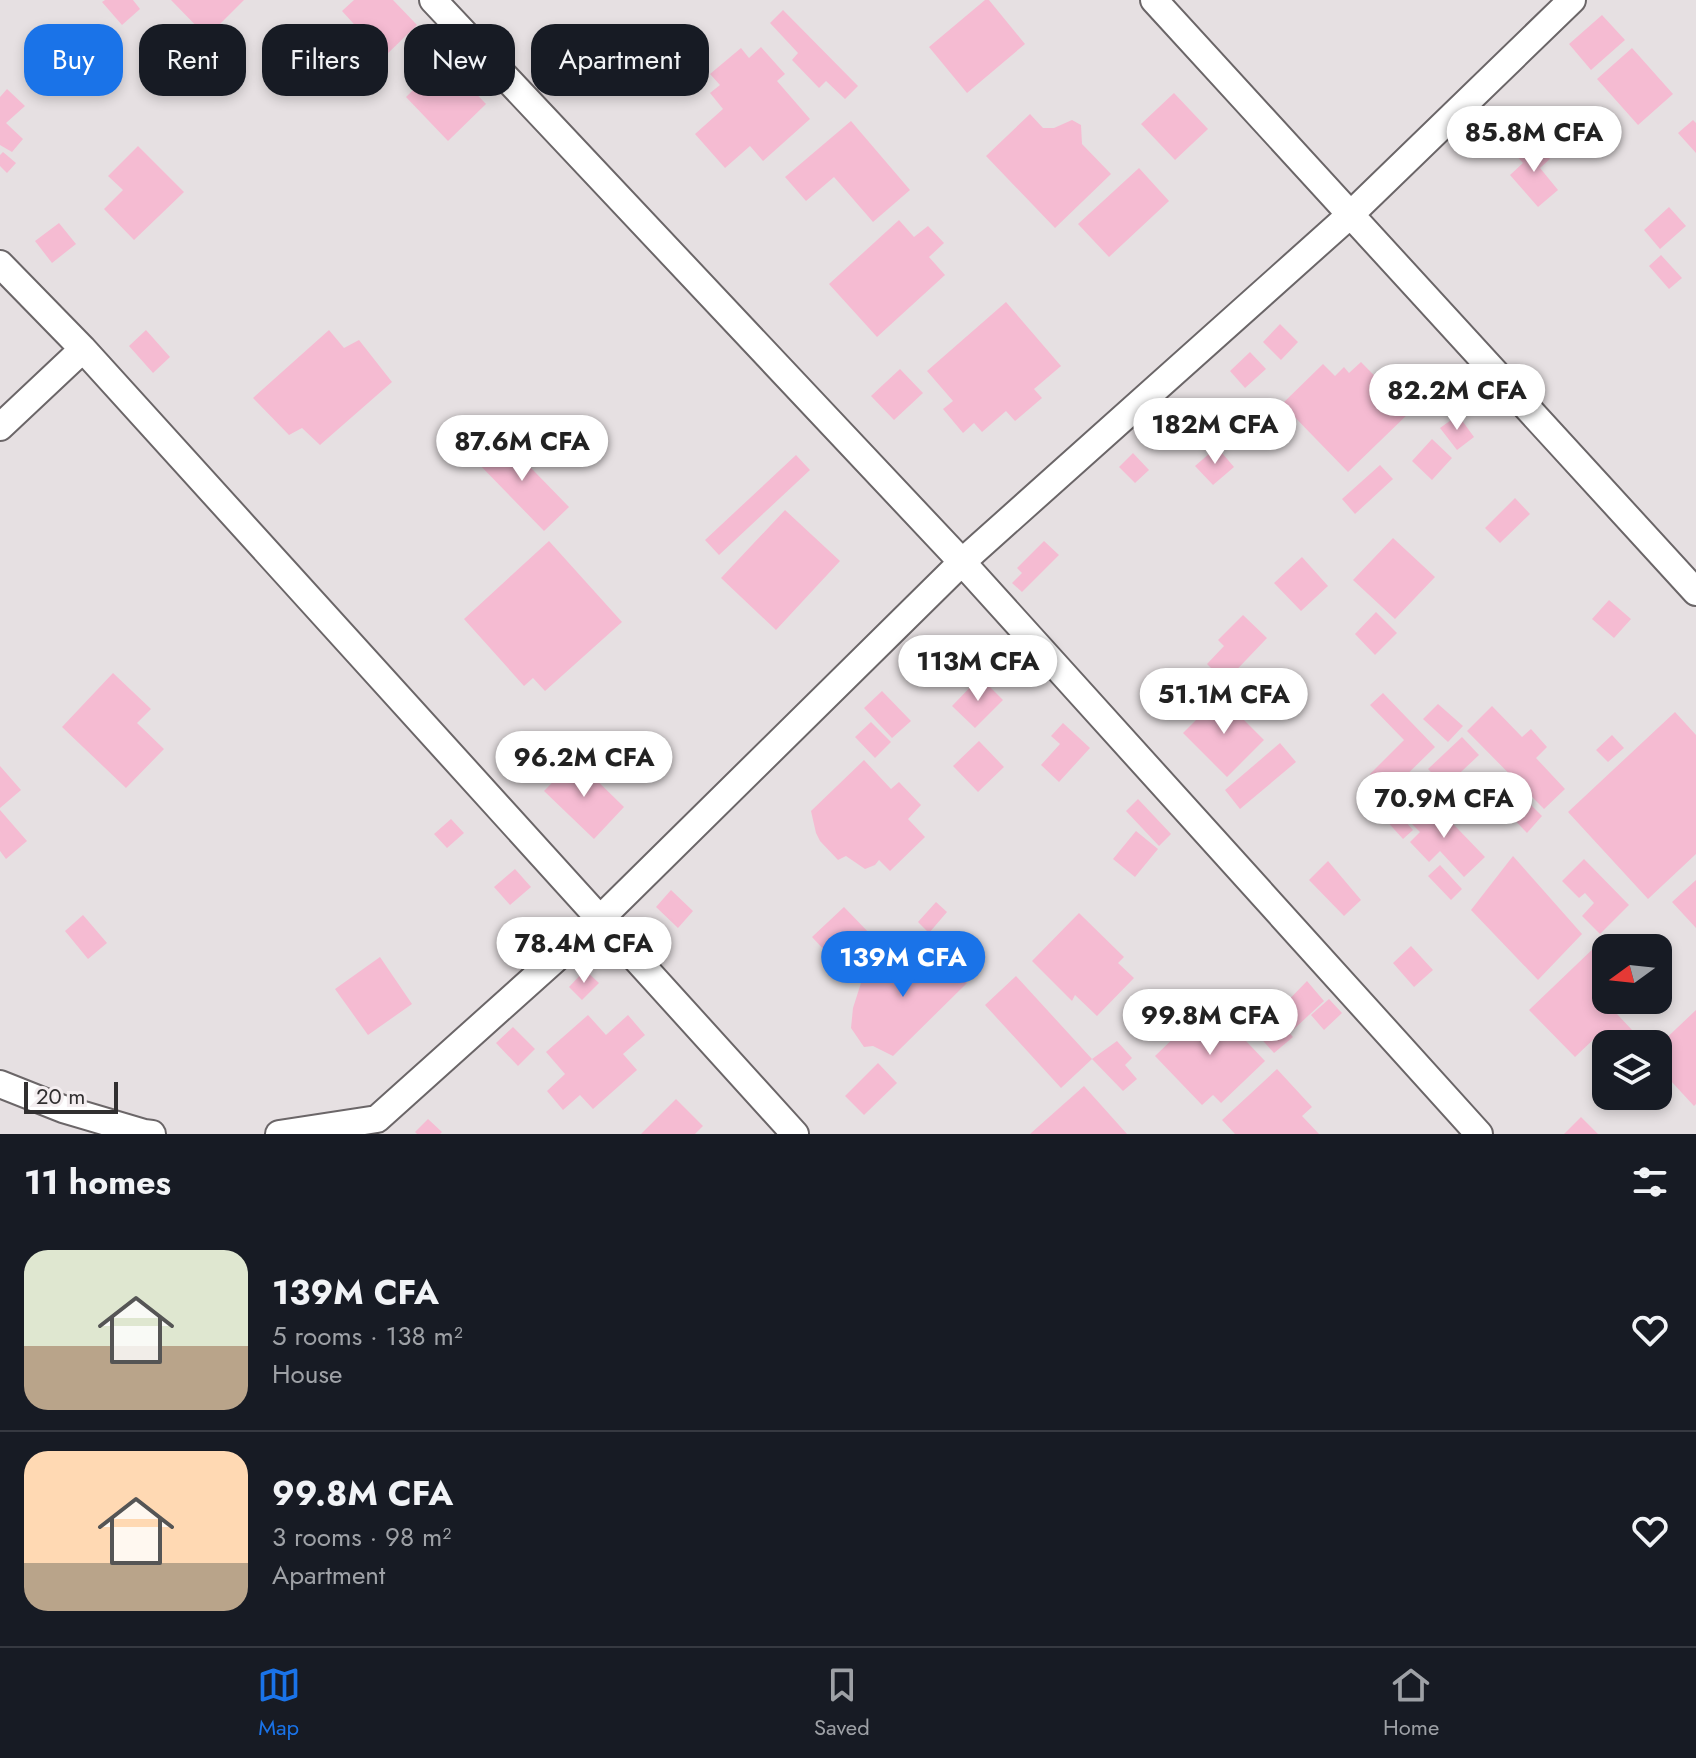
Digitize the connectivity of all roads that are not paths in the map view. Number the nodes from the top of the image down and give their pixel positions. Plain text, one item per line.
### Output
1 (433, 0) edge
2 (1154, 0) edge
3 (1572, 0) edge
4 (1350, 215) junction
5 (0, 264) edge
6 (83, 349) junction
7 (0, 427) edge
8 (962, 562) junction
9 (1694, 586) edge
10 (601, 918) junction
11 (0, 1084) edge
12 (369, 1126) edge
13 (152, 1134) edge
14 (279, 1134) edge
15 (795, 1134) edge
16 (1479, 1134) edge

1 - 8 street
2 - 4 street
3 - 4 street
4 - 8 street
4 - 9 street
5 - 6 street
6 - 7 street
6 - 10 street
8 - 10 street
8 - 16 street
10 - 12 street
10 - 15 street
11 - 13 street
12 - 14 street

